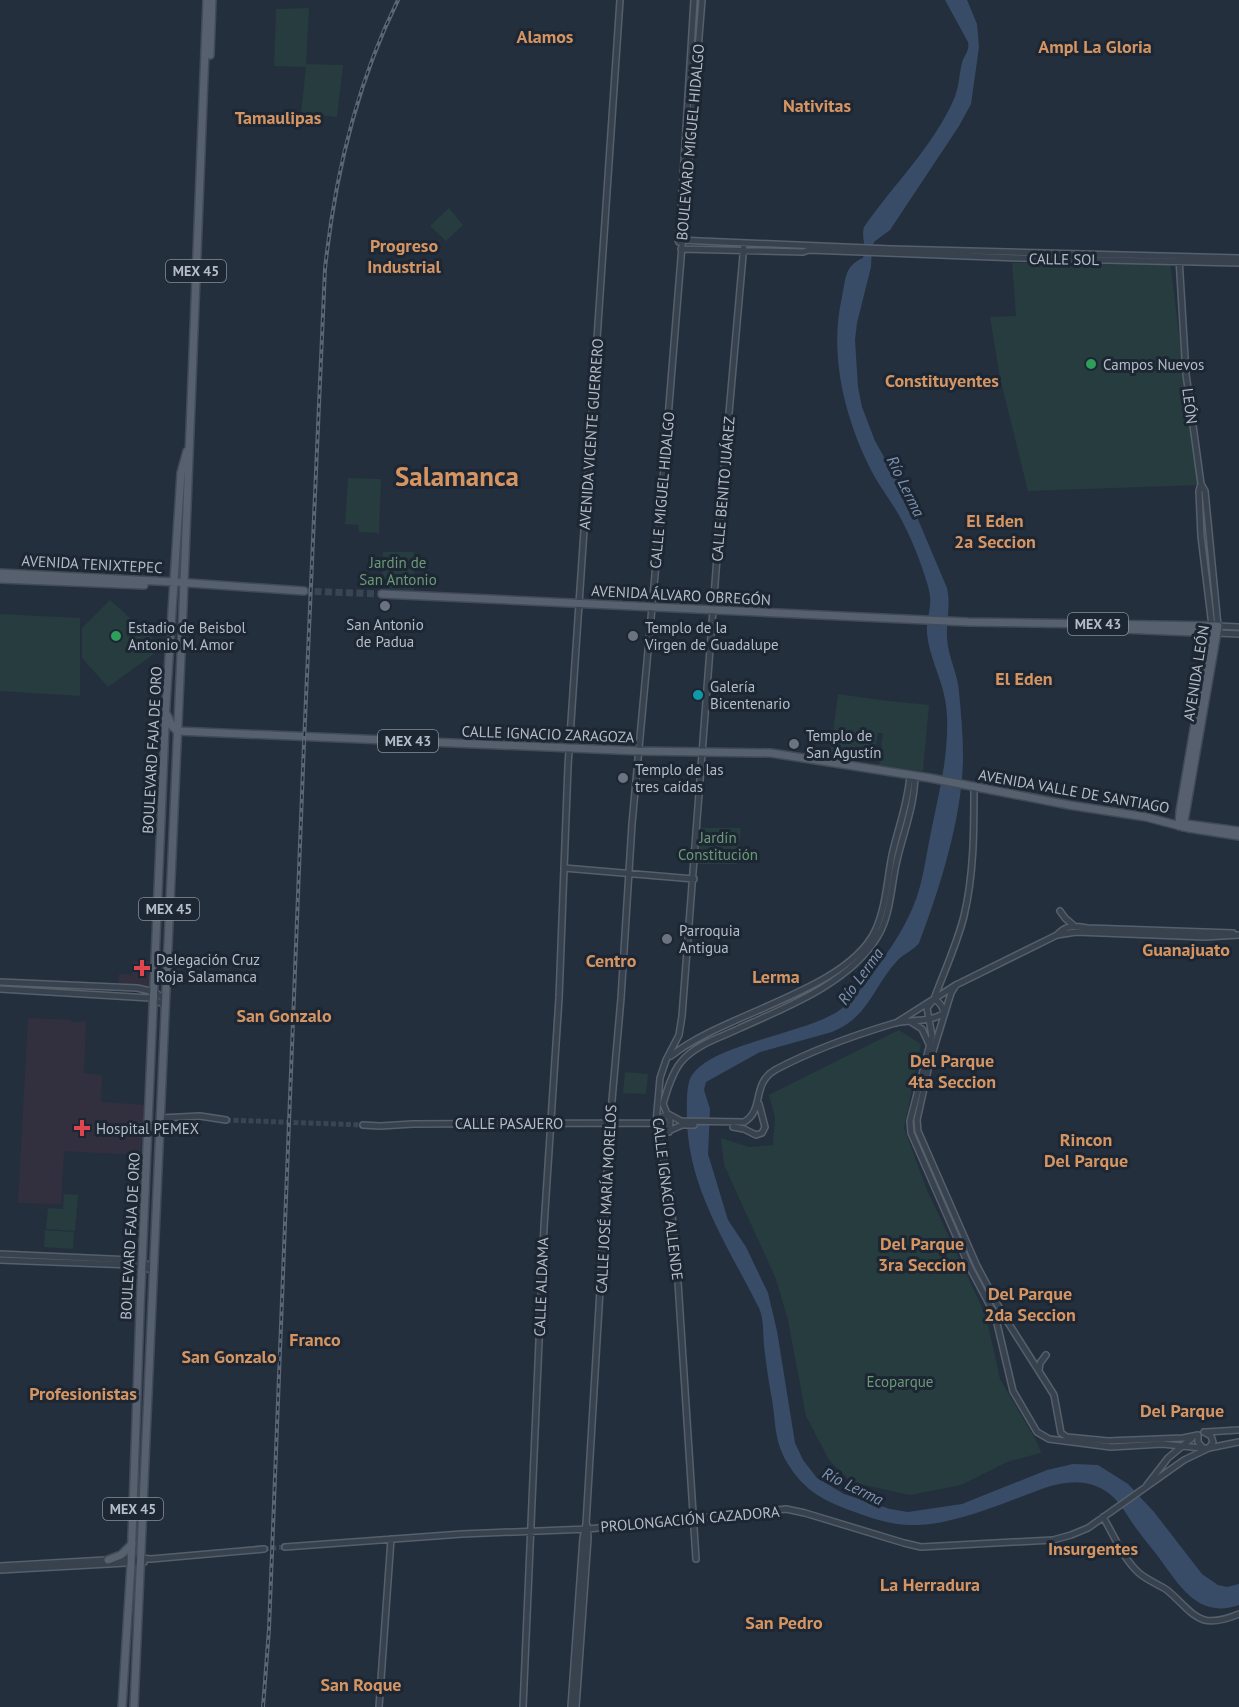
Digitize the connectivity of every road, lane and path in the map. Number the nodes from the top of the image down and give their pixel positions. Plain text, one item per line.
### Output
1 (207, 0) edge
2 (212, 0) edge
3 (620, 0) edge
4 (694, 0) edge
5 (702, 0) edge
6 (204, 96) junction
7 (681, 240) junction
8 (744, 244) junction
9 (810, 248) junction
10 (681, 249) junction
11 (744, 251) junction
12 (1239, 258) edge
13 (1179, 259) junction
14 (1239, 263) edge
15 (1202, 486) joint
16 (0, 573) edge
17 (0, 579) edge
18 (99, 580) junction
19 (179, 584) junction
20 (304, 591) tunnel mouth
21 (380, 593) tunnel mouth
22 (580, 604) junction
23 (651, 607) junction
24 (715, 610) junction
25 (1239, 627) edge
26 (1214, 629) junction
27 (1239, 634) edge
28 (166, 704) junction
29 (177, 731) junction
30 (569, 749) junction
31 (639, 751) junction
32 (703, 753) junction
33 (913, 776) junction
34 (971, 786) junction
35 (1188, 807) junction
36 (1180, 824) junction
37 (1209, 826) junction
38 (1239, 831) edge
39 (1239, 836) edge
40 (564, 868) junction
41 (628, 873) junction
42 (694, 879) junction
43 (1060, 911) dead end
44 (1075, 926) junction
45 (1061, 933) junction
46 (1238, 935) edge
47 (156, 960) junction
48 (167, 960) junction
49 (0, 982) edge
50 (956, 985) junction
51 (0, 989) edge
52 (154, 992) junction
53 (934, 999) junction
54 (154, 1000) junction
55 (165, 1002) junction
56 (944, 1013) junction
57 (929, 1019) junction
58 (907, 1021) junction
59 (897, 1023) junction
60 (929, 1045) junction
61 (152, 1058) junction
62 (666, 1060) junction
63 (162, 1063) junction
64 (658, 1095) junction
65 (663, 1107) junction
66 (149, 1108) junction
67 (668, 1114) junction
68 (755, 1115) junction
69 (160, 1118) junction
70 (226, 1120) tunnel mouth
71 (549, 1123) junction
72 (610, 1123) junction
73 (682, 1123) junction
74 (656, 1124) junction
75 (363, 1125) tunnel mouth
76 (740, 1126) junction
77 (669, 1132) junction
78 (750, 1133) junction
79 (159, 1138) junction
80 (147, 1150) junction
81 (0, 1254) edge
82 (0, 1260) edge
83 (142, 1264) junction
84 (153, 1268) junction
85 (1046, 1355) dead end
86 (1039, 1370) junction
87 (138, 1371) junction
88 (148, 1371) junction
89 (1239, 1430) edge
90 (1201, 1434) junction
91 (1067, 1439) junction
92 (1239, 1442) edge
93 (1162, 1444) junction
94 (1181, 1446) junction
95 (1206, 1448) junction
96 (1167, 1458) junction
97 (1144, 1488) junction
98 (1105, 1515) junction
99 (694, 1518) junction
100 (586, 1527) junction
101 (530, 1530) junction
102 (392, 1540) junction
103 (132, 1544) junction
104 (285, 1547) tunnel mouth
105 (264, 1549) tunnel mouth
106 (696, 1559) dead end
107 (108, 1560) junction
108 (140, 1561) junction
109 (131, 1562) junction
110 (0, 1568) edge
111 (1239, 1614) edge
112 (122, 1707) edge
113 (134, 1707) edge
114 (379, 1707) edge
115 (523, 1707) edge
116 (571, 1707) edge
117 (576, 1707) edge

1 - 6 main road, MEX 45
2 - 6 main road, MEX 45
3 - 22 street, AVENIDA VICENTE GUERRERO
4 - 7 street, BOULEVARD MIGUEL HIDALGO
5 - 7 street, BOULEVARD MIGUEL HIDALGO
6 - 19 main road, BOULEVARD FAJA DE ORO / MEX 45
7 - 8 street
7 - 10 street, BOULEVARD MIGUEL HIDALGO
8 - 9 street
8 - 11 street, CALLE BENITO JUÁREZ
9 - 11 street
9 - 13 street, CALLE SOL
10 - 11 street
10 - 23 street, CALLE MIGUEL HIDALGO
11 - 24 street, CALLE BENITO JUÁREZ
12 - 13 street, CALLE SOL
13 - 14 street, CALLE SOL
13 - 15 street, LEÓN
15 - 26 street, AVENIDA LEÓN
16 - 18 main road, AVENIDA TENIXTEPEC
17 - 18 main road, AVENIDA TENIXTEPEC
18 - 19 main road, AVENIDA TENIXTEPEC
19 - 20 main road
19 - 28 main road, BOULEVARD FAJA DE ORO / MEX 45
19 - 29 main road, BOULEVARD FAJA DE ORO / MEX 45
21 - 22 main road, AVENIDA ÁLVARO OBREGÓN / MEX 43
22 - 23 main road, AVENIDA ÁLVARO OBREGÓN / MEX 43
22 - 30 street, AVENIDA VICENTE GUERRERO
23 - 24 main road, AVENIDA ÁLVARO OBREGÓN / MEX 43
23 - 31 street, CALLE MIGUEL HIDALGO
24 - 26 main road, AVENIDA ÁLVARO OBREGÓN / MEX 43
24 - 32 street, CALLE BENITO JUÁREZ
25 - 26 street, AVENIDA ÁLVARO OBREGÓN
26 - 27 street, AVENIDA ÁLVARO OBREGÓN
26 - 35 main road, AVENIDA LEÓN
26 - 36 main road, AVENIDA LEÓN
28 - 29 main road
28 - 47 main road, BOULEVARD FAJA DE ORO / MEX 45
29 - 30 main road, CALLE IGNACIO ZARAGOZA / MEX 43
29 - 48 main road, BOULEVARD FAJA DE ORO / MEX 45
30 - 31 main road, CALLE IGNACIO ZARAGOZA / MEX 43
30 - 40 street, AVENIDA VICENTE GUERRERO
31 - 32 main road, CALLE IGNACIO ZARAGOZA / MEX 43
31 - 41 street, CALLE MIGUEL HIDALGO
32 - 33 main road, CALLE IGNACIO ZARAGOZA / MEX 43
32 - 42 street, CALLE BENITO JUÁREZ
33 - 34 main road, MEX 43
33 - 62 street
33 - 65 street
34 - 36 main road, AVENIDA VALLE DE SANTIAGO / MEX 43
34 - 53 street
35 - 36 main road, AVENIDA LEÓN
35 - 37 main road
36 - 37 main road, AVENIDA VALLE DE SANTIAGO / MEX 43
36 - 39 main road, AVENIDA VALLE DE SANTIAGO / MEX 43
37 - 38 main road, AVENIDA VALLE DE SANTIAGO / MEX 43
40 - 41 street
40 - 71 street, CALLE ALDAMA
41 - 42 street
41 - 72 street, CALLE JOSÉ MARÍA MORELOS
42 - 62 street, CALLE IGNACIO ALLENDE
43 - 44 street
44 - 45 street
44 - 46 street
45 - 46 street
45 - 50 street
47 - 48 main road
47 - 52 main road, BOULEVARD FAJA DE ORO / MEX 45
48 - 55 main road, BOULEVARD FAJA DE ORO / MEX 45
49 - 52 street
50 - 53 street
50 - 56 street
51 - 54 street
52 - 54 main road, BOULEVARD FAJA DE ORO / MEX 45
52 - 55 street
53 - 56 street
53 - 57 street
53 - 59 street
54 - 55 street
54 - 61 main road, BOULEVARD FAJA DE ORO / MEX 45
55 - 63 main road, BOULEVARD FAJA DE ORO / MEX 45
56 - 57 street
56 - 86 street
57 - 58 street
57 - 60 street
58 - 59 street
58 - 60 street
59 - 68 street
60 - 91 street
61 - 63 main road
61 - 66 main road, BOULEVARD FAJA DE ORO / MEX 45
62 - 64 street, CALLE IGNACIO ALLENDE
63 - 69 main road, BOULEVARD FAJA DE ORO / MEX 45
64 - 65 street
64 - 74 street, CALLE IGNACIO ALLENDE
65 - 67 street
66 - 69 main road
66 - 80 main road, BOULEVARD FAJA DE ORO / MEX 45
67 - 73 street
67 - 74 street
67 - 77 street
68 - 76 street
68 - 78 street
68 - 78 street
69 - 70 street
69 - 79 main road, BOULEVARD FAJA DE ORO / MEX 45
71 - 72 street, CALLE PASAJERO
71 - 75 street, CALLE PASAJERO
71 - 101 street, CALLE ALDAMA
72 - 74 street, CALLE PASAJERO
72 - 100 street, CALLE JOSÉ MARÍA MORELOS
73 - 76 street
73 - 77 street
74 - 77 street
74 - 99 street, CALLE IGNACIO ALLENDE
76 - 78 street
79 - 80 main road
79 - 84 main road, BOULEVARD FAJA DE ORO / MEX 45
80 - 83 main road, BOULEVARD FAJA DE ORO / MEX 45
81 - 83 street
82 - 83 street
83 - 84 street
83 - 87 main road, BOULEVARD FAJA DE ORO / MEX 45
84 - 88 main road, BOULEVARD FAJA DE ORO / MEX 45
85 - 86 street
86 - 91 street
87 - 88 main road
87 - 103 main road, BOULEVARD FAJA DE ORO / MEX 45
88 - 108 main road, BOULEVARD FAJA DE ORO / MEX 45
89 - 90 street
90 - 91 street
90 - 94 street
90 - 95 street
90 - 95 street
91 - 93 street
92 - 95 street
93 - 94 street
93 - 96 street
94 - 95 street
94 - 96 street
95 - 97 street, PROLONGACIÓN CAZADORA
96 - 97 street
97 - 98 street, PROLONGACIÓN CAZADORA
98 - 99 street, PROLONGACIÓN CAZADORA
98 - 111 street
99 - 100 street, PROLONGACIÓN CAZADORA
99 - 106 street, CALLE IGNACIO ALLENDE
100 - 101 street, PROLONGACIÓN CAZADORA
100 - 116 street, CALLE JOSÉ MARÍA MORELOS
100 - 117 street, CALLE JOSÉ MARÍA MORELOS
101 - 102 street, PROLONGACIÓN CAZADORA
101 - 115 street, CALLE ALDAMA
102 - 104 street, PROLONGACIÓN CAZADORA
102 - 114 street
103 - 107 main road
103 - 109 main road, BOULEVARD FAJA DE ORO / MEX 45
105 - 108 street
107 - 109 street
107 - 110 street
108 - 109 street
108 - 113 main road, BOULEVARD FAJA DE ORO / MEX 45
109 - 110 street
109 - 112 main road, BOULEVARD FAJA DE ORO / MEX 45

